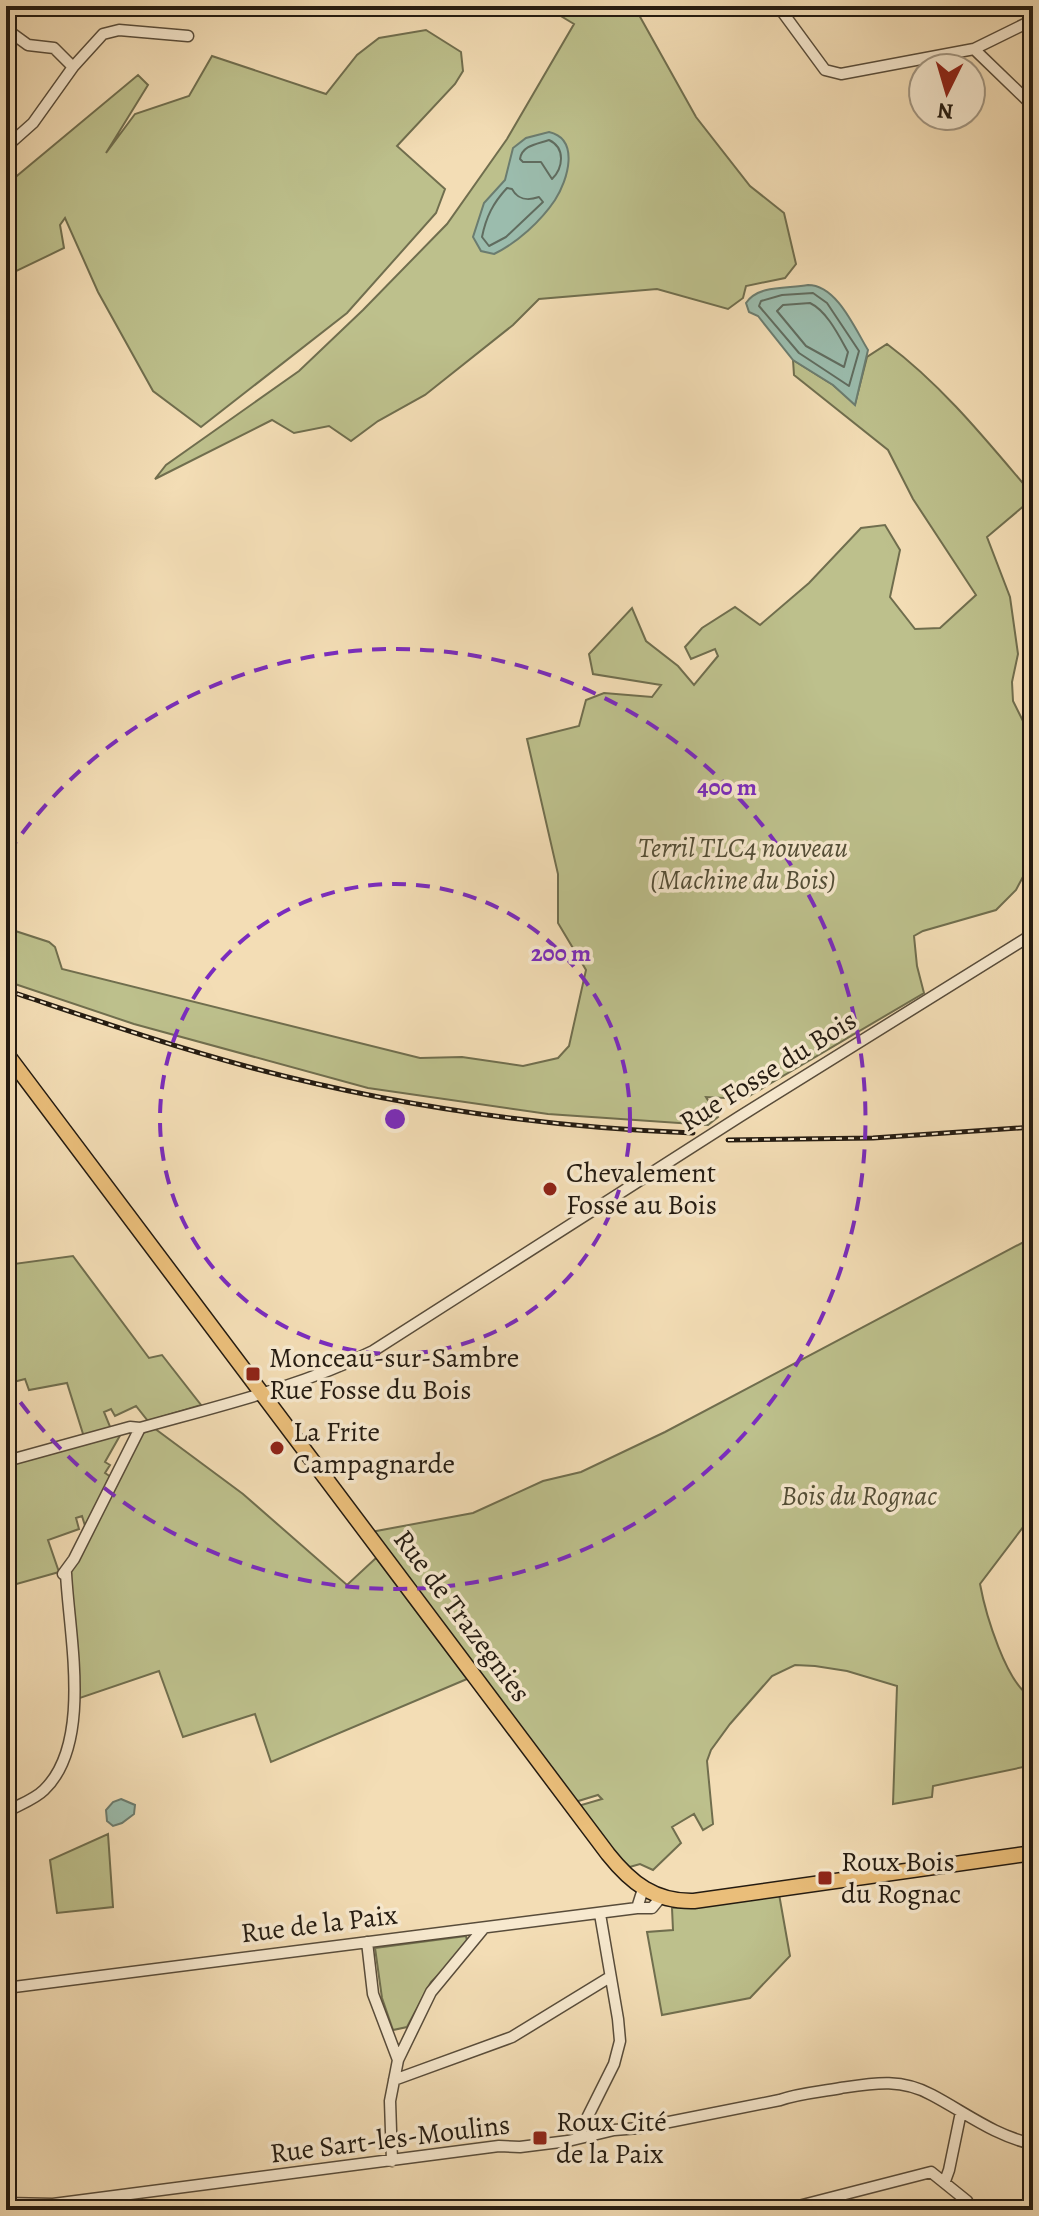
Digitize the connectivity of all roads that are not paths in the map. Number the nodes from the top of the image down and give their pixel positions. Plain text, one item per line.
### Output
1 (31, 6) edge
2 (778, 6) edge
3 (6, 13) edge
4 (1033, 20) edge
5 (6, 29) edge
6 (188, 36) dead end
7 (974, 49) junction
8 (73, 67) junction
9 (1033, 106) edge
10 (6, 147) edge
11 (1033, 934) edge
12 (6, 1053) edge
13 (261, 1393) junction
14 (140, 1428) junction
15 (14, 1459) dead end
16 (6, 1812) edge
17 (1033, 1853) edge
18 (643, 1889) junction
19 (661, 1897) junction
20 (637, 1908) junction
21 (600, 1914) junction
22 (483, 1929) junction
23 (367, 1942) junction
24 (610, 1977) junction
25 (6, 1988) edge
26 (398, 2060) junction
27 (394, 2080) junction
28 (961, 2112) junction
29 (577, 2138) junction
30 (1033, 2144) edge
31 (392, 2161) junction
32 (945, 2181) junction
33 (6, 2203) edge
34 (54, 2207) edge
35 (783, 2210) edge
36 (972, 2210) edge

1 - 3 street
2 - 7 street
4 - 7 street
5 - 8 street
6 - 8 street
7 - 9 street
8 - 10 street
11 - 13 street, Rue Fosse du Bois
12 - 13 main road, Rue de Trazegnies
13 - 14 street, Rue Fosse du Bois
13 - 18 main road, Rue de Trazegnies
14 - 15 street, Rue Fosse du Bois
14 - 16 street
17 - 19 main road, Rue de Trazegnies
18 - 19 main road, Rue de Trazegnies
18 - 20 street
19 - 20 street, Rue de la Paix
20 - 21 street, Rue de la Paix
21 - 22 street, Rue de la Paix
21 - 24 street
22 - 23 street, Rue de la Paix
22 - 26 street
23 - 25 street, Rue de la Paix
23 - 26 street
24 - 27 street
24 - 29 street
26 - 27 street
27 - 31 street
28 - 29 street, Rue Sart-les-Moulins
28 - 30 street, Rue Sart-les-Moulins
28 - 32 street
29 - 31 street, Rue Sart-les-Moulins
31 - 34 street, Rue Sart-les-Moulins
32 - 35 street
32 - 36 street
33 - 34 street, Rue Sart-les-Moulins

